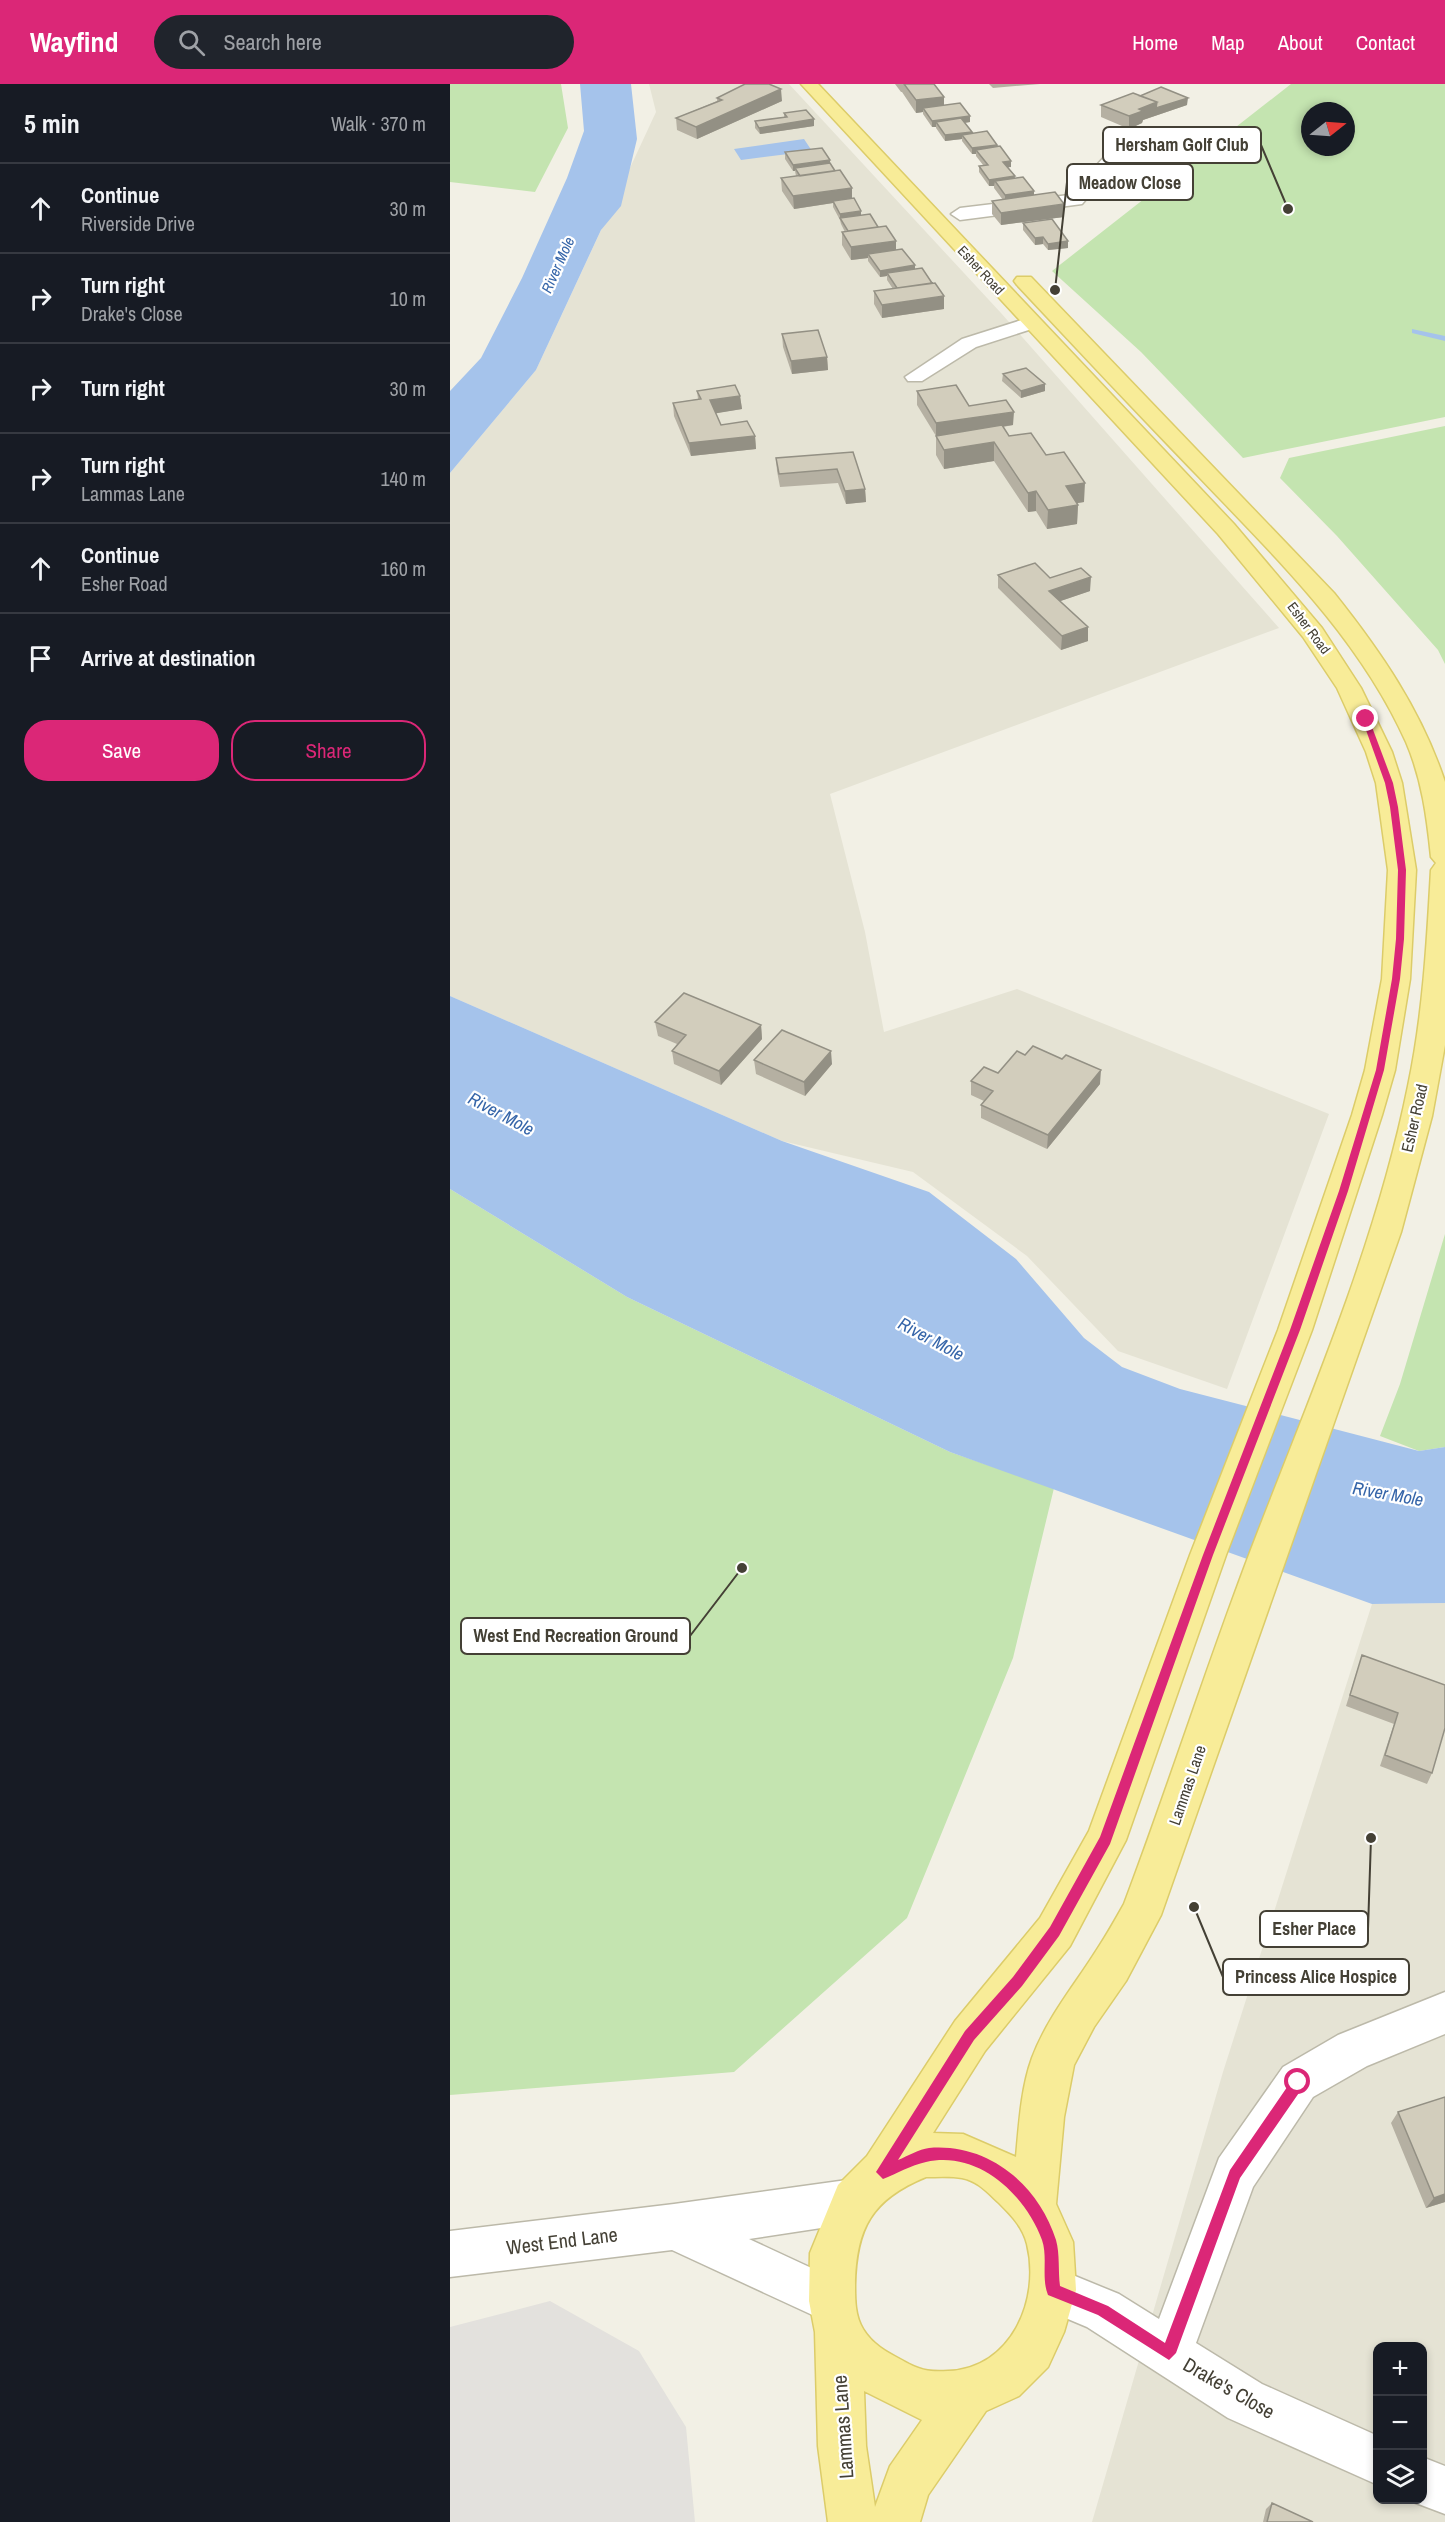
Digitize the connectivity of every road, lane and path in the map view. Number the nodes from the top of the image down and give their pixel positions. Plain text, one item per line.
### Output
1 (809, 84) edge
2 (837, 84) edge
3 (1125, 144) dead end
4 (960, 214) junction
5 (976, 232) dead end
6 (1010, 267) dead end
7 (1031, 322) junction
8 (915, 377) dead end
9 (1445, 856) edge
10 (1445, 870) edge
11 (1342, 1358) joint
12 (1445, 2013) edge
13 (868, 2186) junction
14 (1033, 2205) junction
15 (674, 2227) junction
16 (450, 2254) edge
17 (1053, 2290) junction
18 (835, 2316) junction
19 (1169, 2353) junction
20 (969, 2394) junction
21 (1373, 2459) edge
22 (1427, 2483) edge
23 (1445, 2490) edge
24 (853, 2522) edge
25 (895, 2522) edge

1 - 7 main road, Esher Road
2 - 4 main road, Esher Road
3 - 4 street
4 - 5 main road, Esher Road
6 - 9 main road, Esher Road
7 - 8 street
7 - 13 main road, Esher Road
10 - 11 main road, Esher Road
11 - 14 main road, Lammas Lane
12 - 19 street
13 - 14 main road
13 - 15 street, West End Lane
13 - 18 main road, Lammas Lane
14 - 17 main road
15 - 16 street, West End Lane
15 - 18 street
17 - 19 street, Drake's Close
17 - 20 main road
18 - 20 main road
18 - 24 main road, Lammas Lane
19 - 21 street, Drake's Close
20 - 25 main road
22 - 23 street

